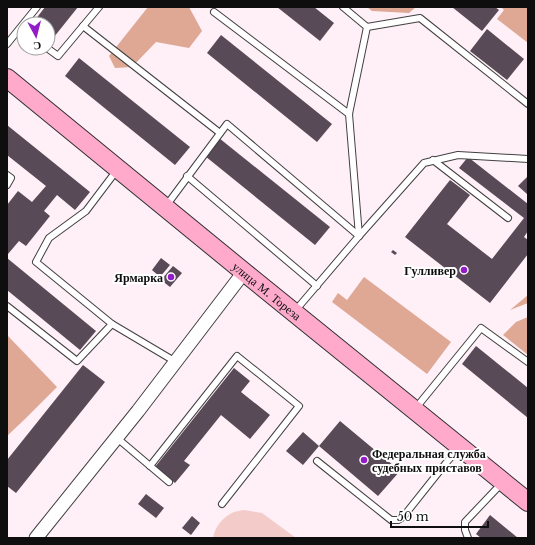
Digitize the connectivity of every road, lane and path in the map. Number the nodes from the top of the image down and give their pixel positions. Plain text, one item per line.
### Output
1 (37, 7) edge
2 (99, 7) edge
3 (343, 7) edge
4 (214, 12) dead end
5 (31, 16) edge
6 (83, 26) junction
7 (367, 27) junction
8 (16, 35) edge
9 (7, 44) edge
10 (56, 55) edge
11 (7, 78) edge
12 (528, 104) edge
13 (349, 114) junction
14 (220, 133) junction
15 (528, 159) edge
16 (433, 160) junction
17 (118, 169) junction
18 (7, 174) edge
19 (187, 176) junction
20 (7, 185) edge
21 (165, 207) junction
22 (508, 218) dead end
23 (360, 236) junction
24 (244, 272) junction
25 (317, 286) junction
26 (7, 306) edge
27 (294, 312) junction
28 (112, 324) junction
29 (176, 362) junction
30 (528, 362) edge
31 (414, 410) junction
32 (117, 438) junction
33 (460, 447) junction
34 (317, 461) dead end
35 (150, 466) junction
36 (503, 481) junction
37 (169, 482) dead end
38 (528, 502) edge
39 (222, 504) dead end
40 (36, 538) edge
41 (468, 538) edge

1 - 5 lane
2 - 6 lane
3 - 7 lane
4 - 13 lane
6 - 10 lane
6 - 14 lane
7 - 12 lane
7 - 13 lane
8 - 9 lane
11 - 17 street, улица М. Тореза
13 - 23 lane
14 - 19 lane
14 - 23 lane
15 - 16 lane
16 - 22 lane
16 - 23 lane
17 - 21 street, улица М. Тореза
17 - 28 lane
18 - 20 lane
19 - 21 lane
19 - 25 lane
21 - 24 street, улица М. Тореза
23 - 25 lane
24 - 27 street, улица М. Тореза
24 - 29 street
25 - 27 lane
26 - 28 lane
27 - 31 street, улица М. Тореза
28 - 29 lane
29 - 32 street
30 - 31 lane
31 - 33 street, улица М. Тореза
32 - 35 lane
32 - 40 street
33 - 34 lane
33 - 36 street, улица М. Тореза
35 - 37 lane
35 - 39 lane
36 - 38 street, улица М. Тореза
36 - 41 lane

